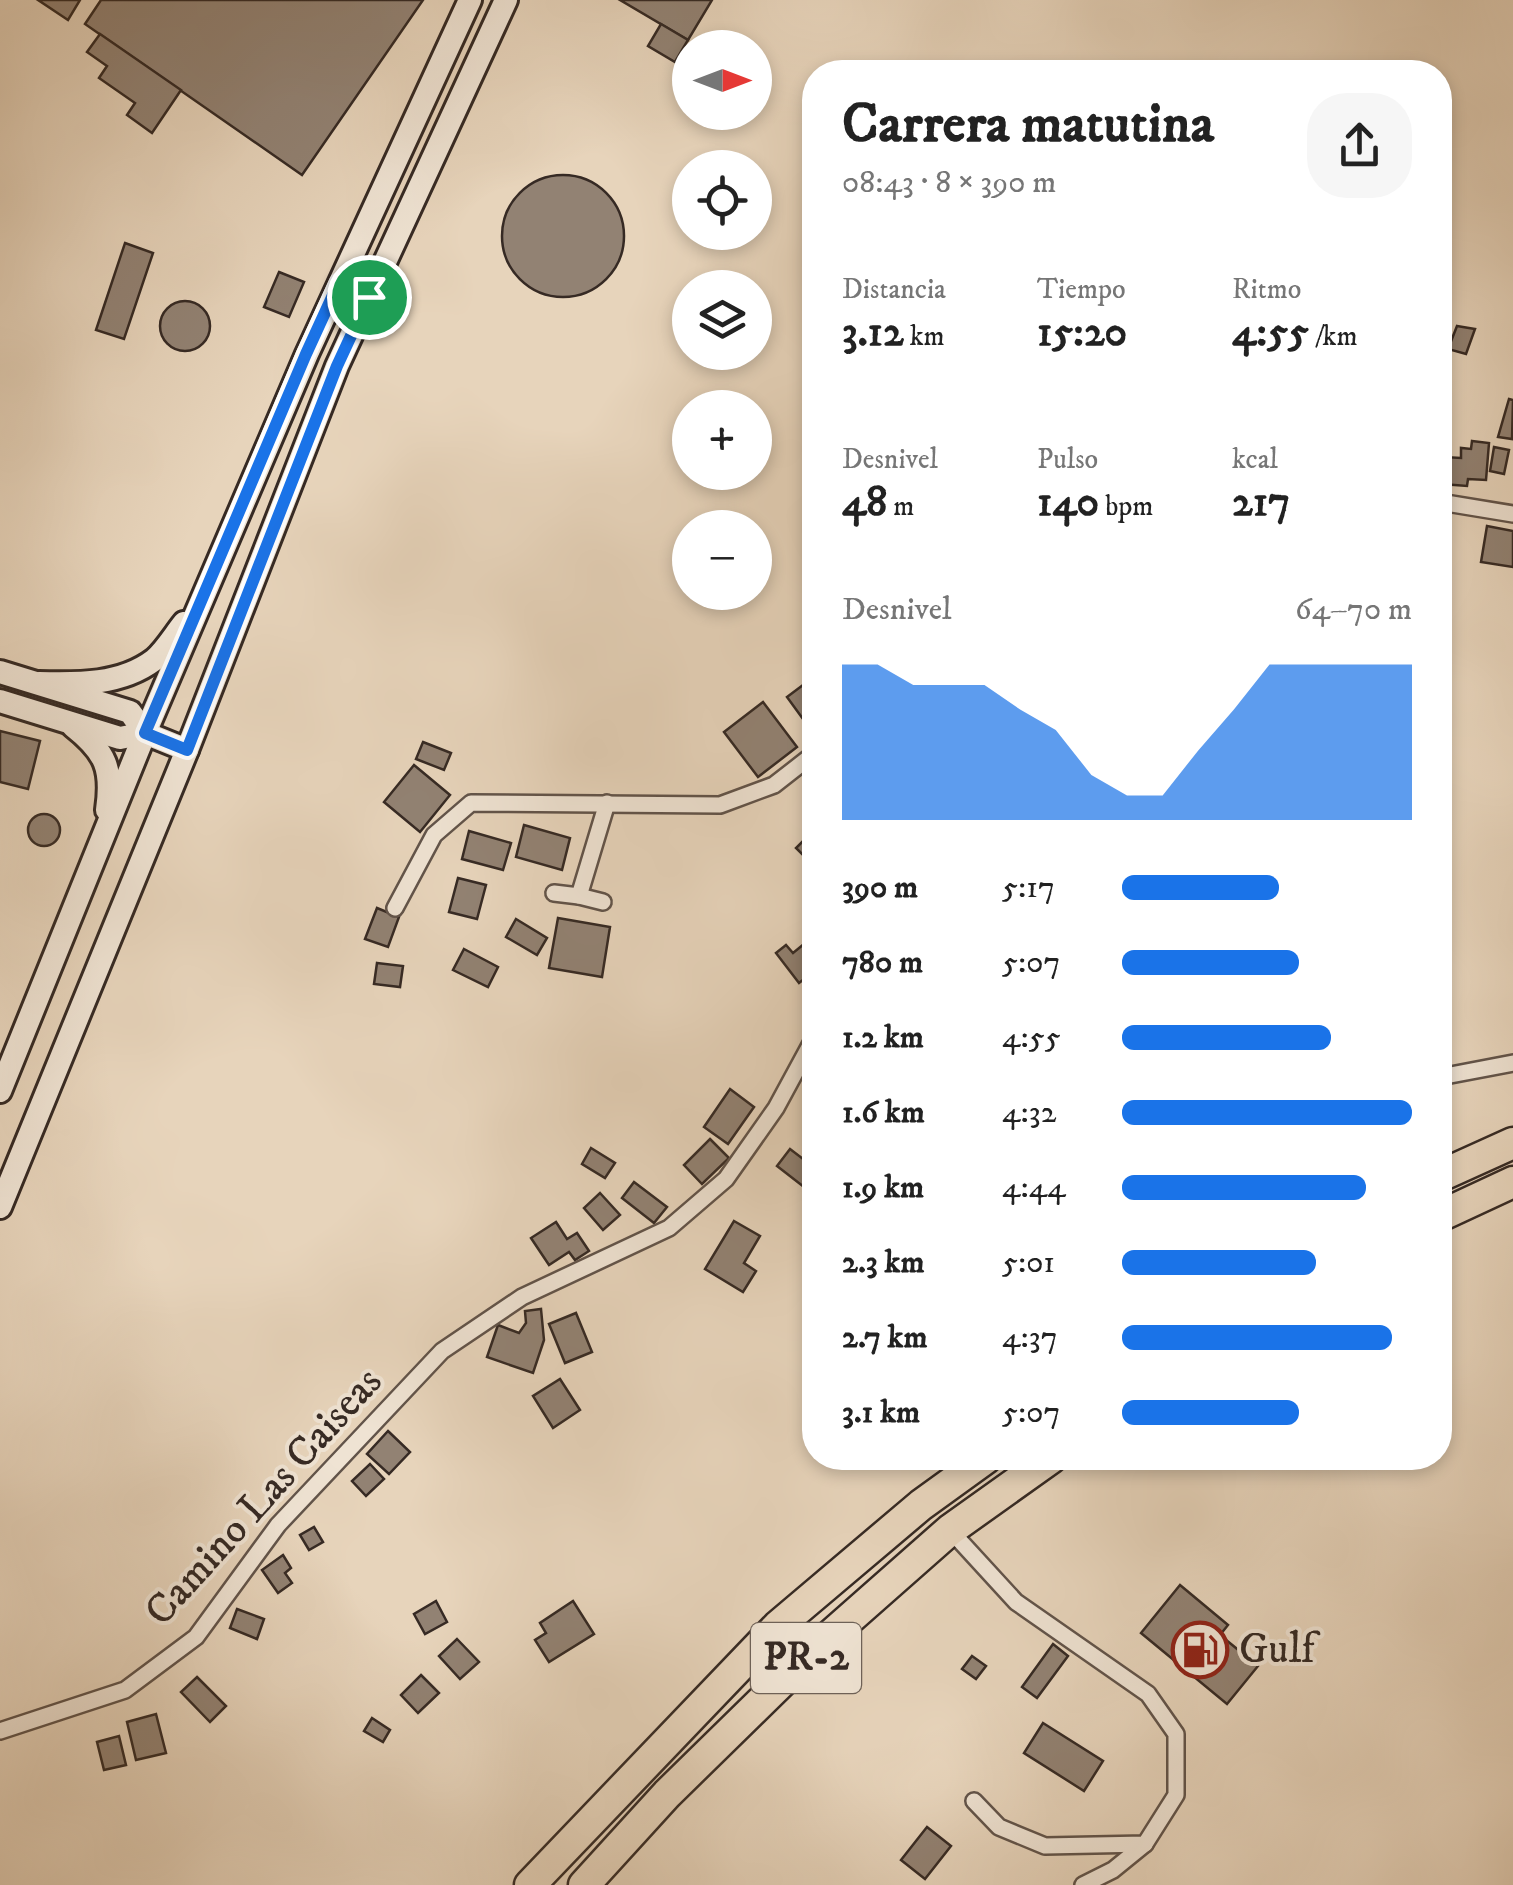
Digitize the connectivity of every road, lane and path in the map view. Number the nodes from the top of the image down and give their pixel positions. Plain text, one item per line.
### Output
1 (470, 0) edge
2 (506, 0) edge
3 (339, 282) junction
4 (369, 297) junction
5 (1452, 504) edge
6 (1513, 514) edge
7 (202, 600) junction
8 (0, 672) edge
9 (39, 684) junction
10 (0, 701) edge
11 (67, 721) junction
12 (145, 733) junction
13 (187, 750) junction
14 (802, 768) edge
15 (607, 803) junction
16 (104, 836) junction
17 (554, 893) dead end
18 (579, 896) junction
19 (603, 902) dead end
20 (395, 908) dead end
21 (802, 1060) edge
22 (1513, 1063) edge
23 (1452, 1074) edge
24 (0, 1091) edge
25 (1513, 1142) edge
26 (1452, 1170) edge
27 (1513, 1182) edge
28 (0, 1207) edge
29 (1452, 1210) edge
30 (969, 1470) edge
31 (1034, 1470) edge
32 (950, 1530) junction
33 (0, 1730) edge
34 (974, 1801) dead end
35 (1145, 1844) junction
36 (530, 1885) edge
37 (584, 1885) edge
38 (1083, 1885) edge

1 - 3 street
2 - 4 street
3 - 4 street
3 - 7 street
4 - 13 street
5 - 6 street
7 - 9 street
7 - 12 street
8 - 9 street
9 - 12 street
10 - 11 street
11 - 12 street
11 - 16 street
12 - 13 street
12 - 16 street
13 - 28 street
14 - 15 street
15 - 18 street
15 - 20 street
16 - 24 street
17 - 18 street
18 - 19 street
21 - 33 street, Camino Las Caiseas
22 - 23 street
25 - 26 highway
27 - 29 highway
30 - 36 highway, PR-2
31 - 32 highway, PR-2
32 - 35 street
32 - 37 highway, PR-2
34 - 35 street
35 - 38 street

